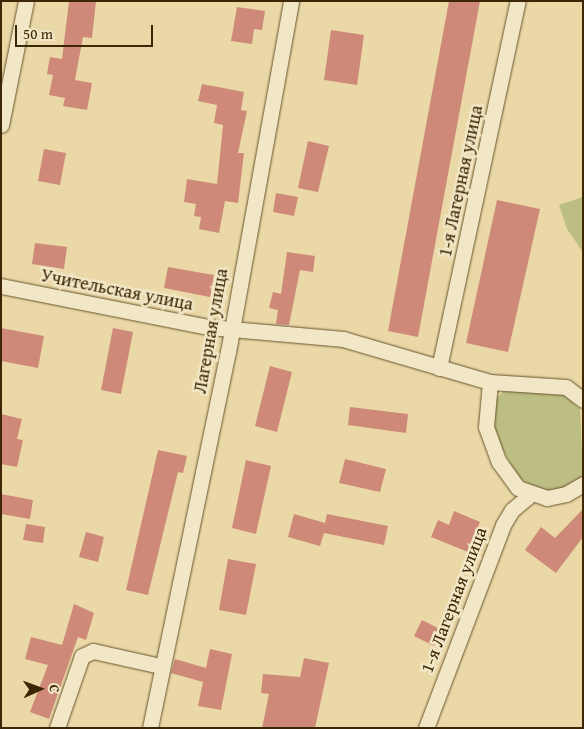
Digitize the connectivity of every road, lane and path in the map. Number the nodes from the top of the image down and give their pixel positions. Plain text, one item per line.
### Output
1 (26, 1) edge
2 (291, 1) edge
3 (518, 1) edge
4 (1, 125) edge
5 (1, 286) edge
6 (231, 330) junction
7 (440, 368) junction
8 (490, 382) junction
9 (582, 396) edge
10 (583, 484) edge
11 (530, 495) junction
12 (160, 666) junction
13 (57, 728) edge
14 (150, 728) edge
15 (426, 728) edge

1 - 4 street
2 - 6 street, Лагерная улица
3 - 7 street, 1-я Лагерная улица
5 - 6 street, Учительская улица
6 - 7 street, Учительская улица
6 - 12 street, Лагерная улица
7 - 8 street, Учительская улица
8 - 9 street, Учительская улица
8 - 11 street
10 - 11 street
11 - 15 street, 1-я Лагерная улица
12 - 13 street
12 - 14 street, Лагерная улица

